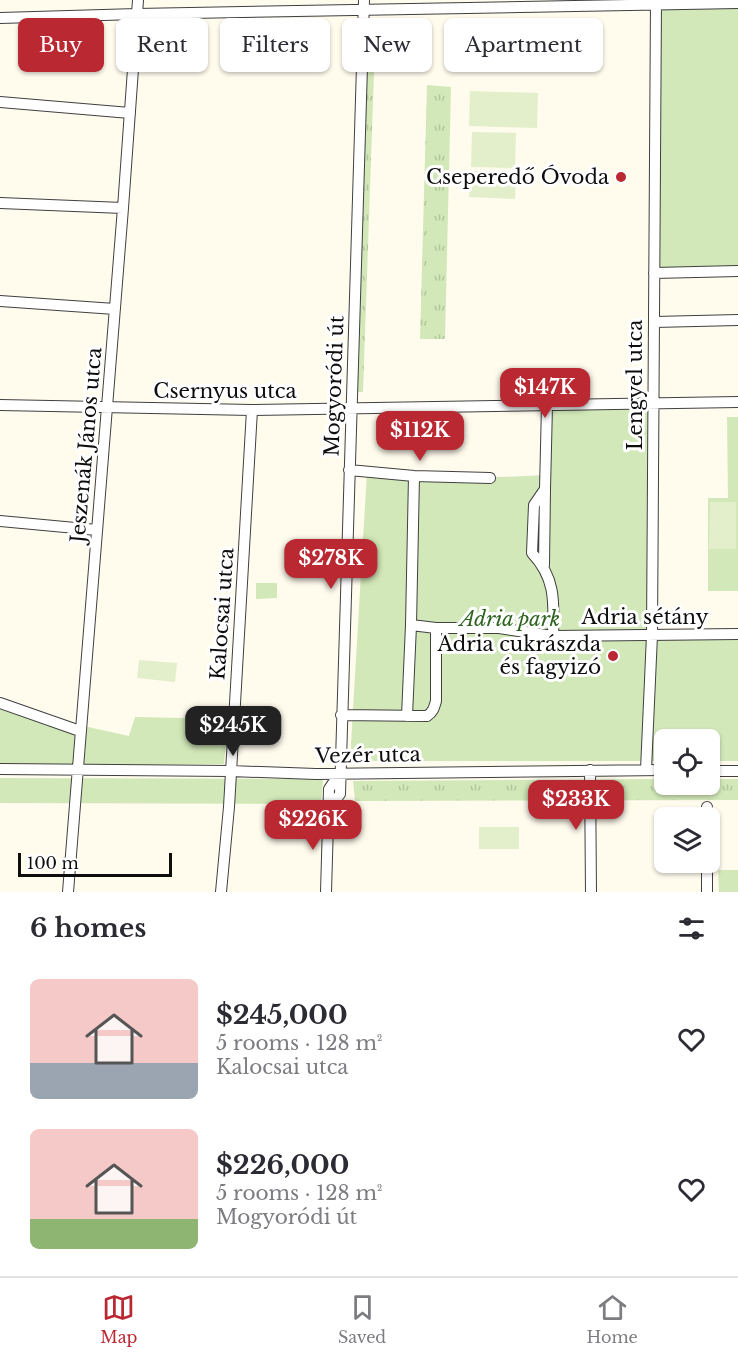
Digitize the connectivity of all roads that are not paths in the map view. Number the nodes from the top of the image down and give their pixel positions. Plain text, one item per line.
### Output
1 (138, 0) edge
2 (655, 3) edge
3 (738, 3) edge
4 (364, 5) edge
5 (137, 14) junction
6 (0, 18) edge
7 (0, 102) edge
8 (130, 113) junction
9 (0, 203) edge
10 (123, 208) junction
11 (738, 271) edge
12 (654, 273) junction
13 (0, 301) edge
14 (115, 309) junction
15 (738, 321) edge
16 (654, 322) junction
17 (738, 402) edge
18 (653, 404) junction
19 (0, 405) edge
20 (547, 405) junction
21 (107, 408) junction
22 (351, 409) junction
23 (252, 410) junction
24 (349, 470) junction
25 (414, 476) junction
26 (490, 478) dead end
27 (0, 521) edge
28 (97, 530) junction
29 (411, 625) junction
30 (436, 628) junction
31 (738, 634) edge
32 (652, 635) junction
33 (553, 636) junction
34 (0, 703) edge
35 (341, 715) junction
36 (407, 716) junction
37 (80, 730) junction
38 (0, 769) edge
39 (78, 769) junction
40 (590, 770) junction
41 (646, 770) junction
42 (654, 770) edge
43 (230, 771) junction
44 (720, 771) edge
45 (738, 771) edge
46 (340, 773) junction
47 (707, 873) edge
48 (68, 892) edge
49 (220, 892) edge
50 (326, 892) edge
51 (591, 892) edge
52 (707, 892) edge

1 - 5 street, Jeszenák János utca
2 - 3 street
2 - 4 street
2 - 12 street, Lengyel utca
4 - 5 street
4 - 22 street, Mogyoródi út
5 - 6 street
5 - 8 street, Jeszenák János utca
7 - 8 street
8 - 10 street, Jeszenák János utca
9 - 10 street
10 - 14 street, Jeszenák János utca
11 - 12 street
12 - 16 street, Lengyel utca
13 - 14 street
14 - 21 street, Jeszenák János utca
15 - 16 street
16 - 18 street, Lengyel utca
17 - 18 street, Csernyus utca
18 - 20 street, Csernyus utca
18 - 32 street, Lengyel utca
19 - 21 street, Csernyus utca
20 - 22 street, Csernyus utca
20 - 33 street, Adria sétány
21 - 23 street, Csernyus utca
21 - 28 street, Jeszenák János utca
22 - 23 street, Csernyus utca
22 - 24 street, Mogyoródi út
23 - 43 street, Kalocsai utca
24 - 25 street
24 - 35 street, Mogyoródi út
25 - 26 street
25 - 29 street
27 - 28 street
28 - 37 street, Jeszenák János utca
29 - 30 street, Adria sétány
29 - 36 street
30 - 33 street, Adria sétány
30 - 36 street
31 - 32 street, Adria sétány
32 - 33 street, Adria sétány
32 - 41 street, Lengyel utca
34 - 37 street
35 - 36 street
35 - 46 street, Mogyoródi út
37 - 39 street, Jeszenák János utca
38 - 39 street, Vezér utca
39 - 43 street, Vezér utca
39 - 48 street, Jeszenák János utca
40 - 41 street, Vezér utca
40 - 46 street, Vezér utca
40 - 51 street
41 - 42 street, Vezér utca
43 - 46 street, Vezér utca
43 - 49 street, Kalocsai utca
44 - 45 street
46 - 50 street, Mogyoródi út
47 - 52 street

